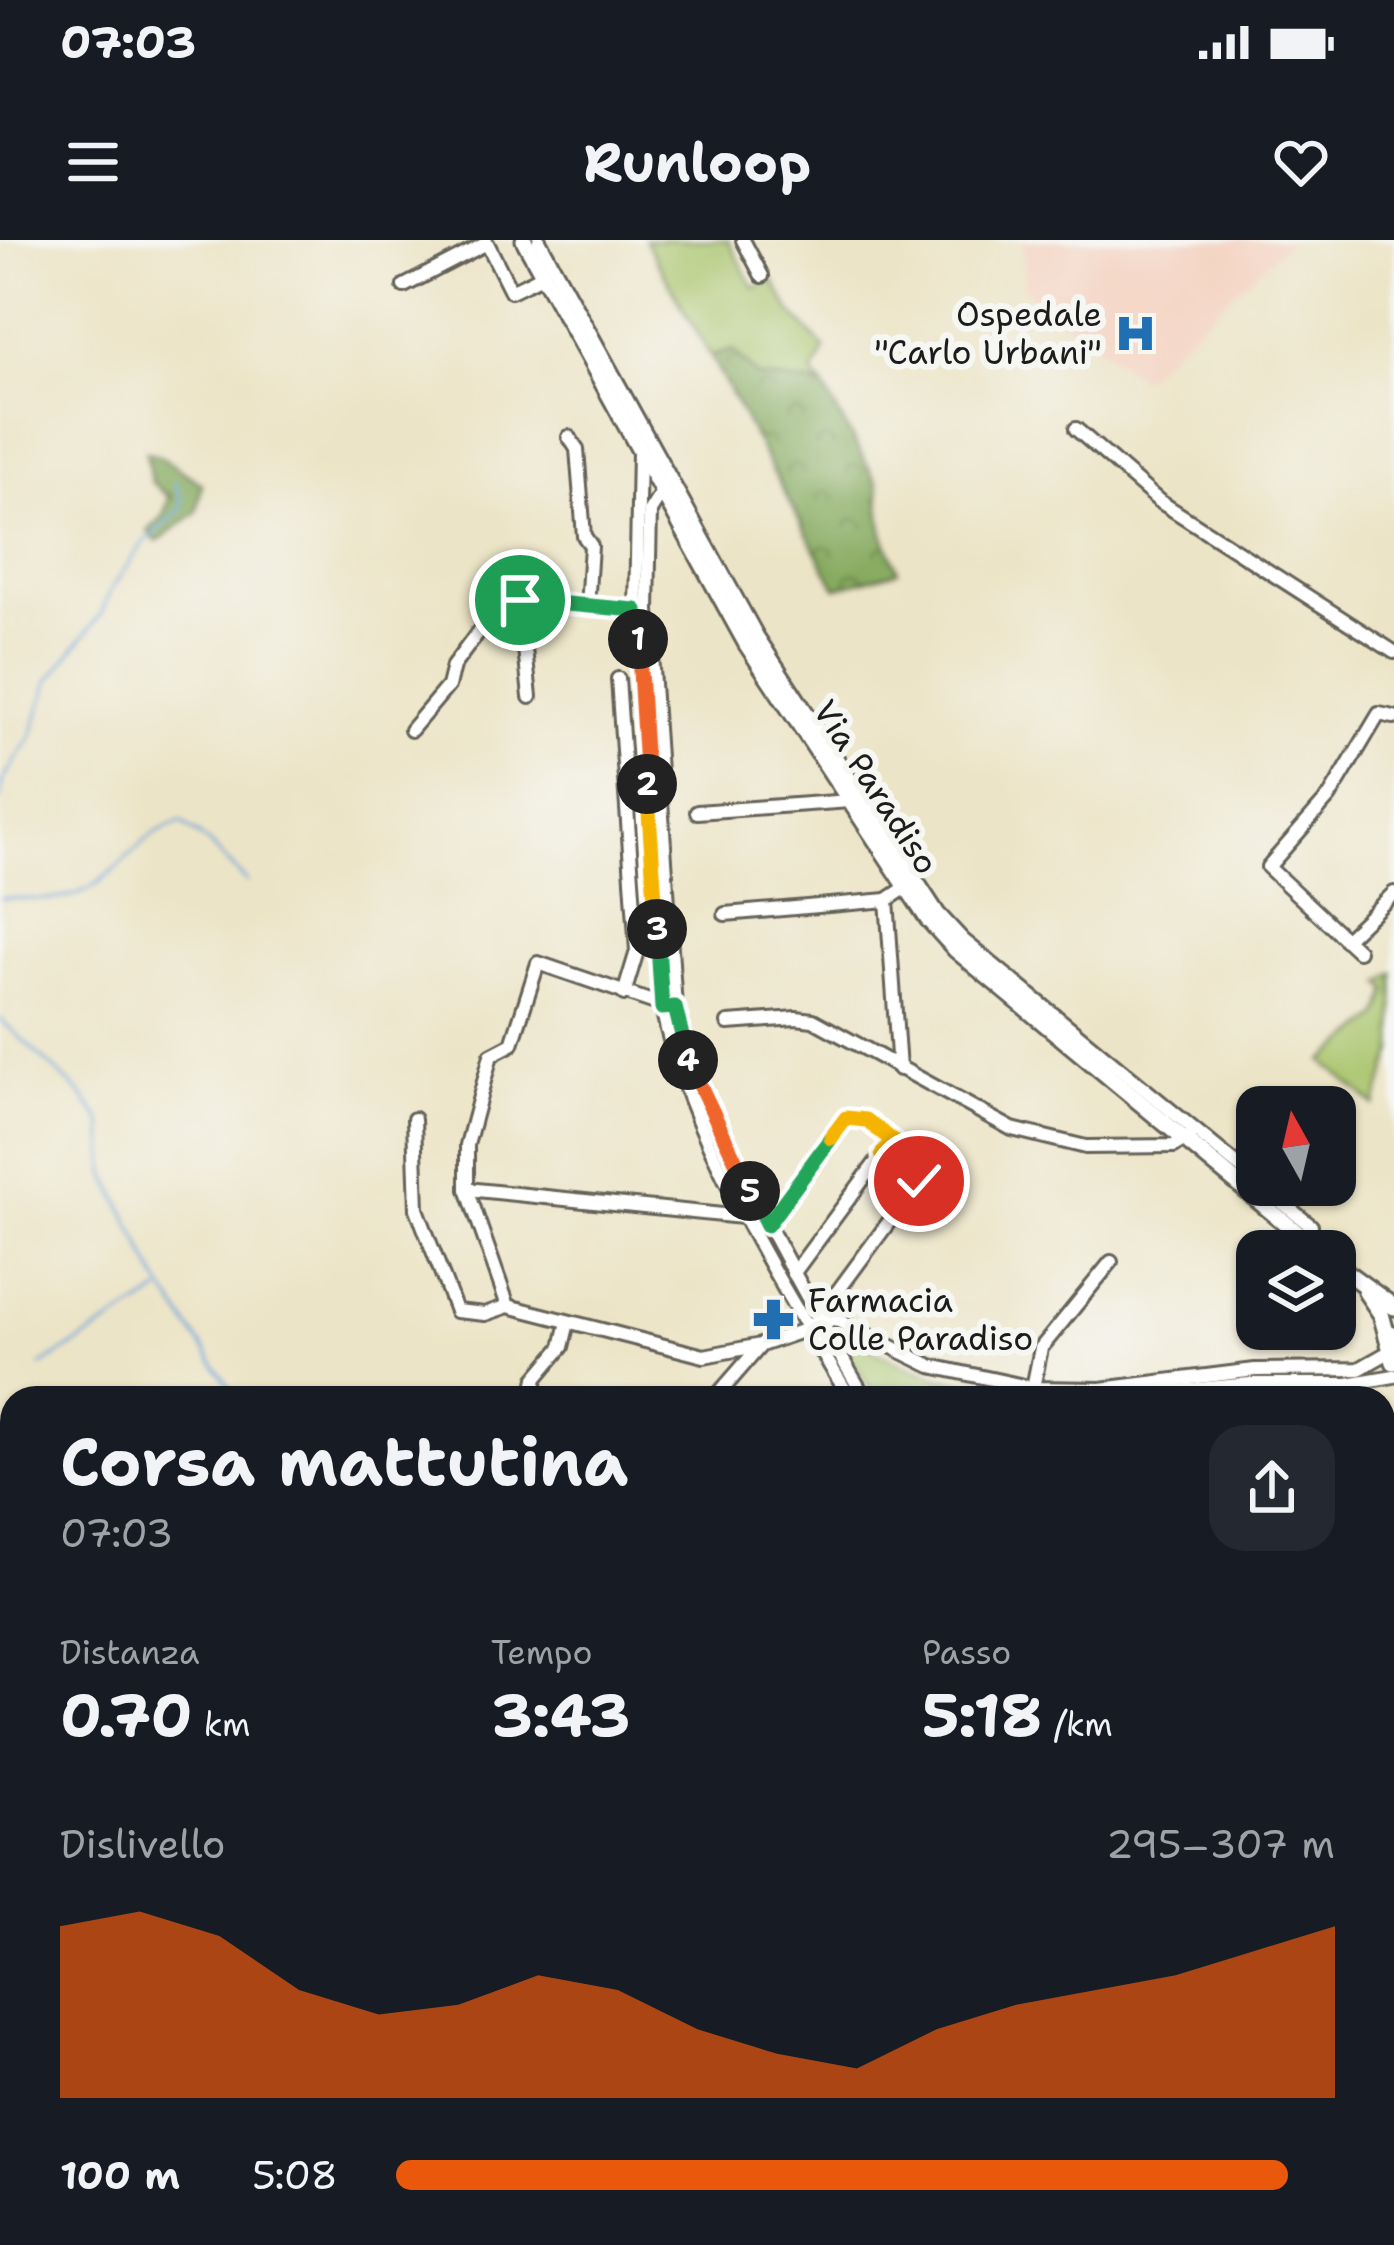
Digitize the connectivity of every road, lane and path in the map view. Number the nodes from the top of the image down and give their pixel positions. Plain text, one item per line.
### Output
1 (524, 240) edge
2 (539, 240) edge
3 (743, 240) edge
4 (544, 275) junction
5 (762, 276) dead end
6 (404, 286) dead end
7 (1076, 429) dead end
8 (569, 437) dead end
9 (639, 451) junction
10 (662, 492) junction
11 (638, 503) junction
12 (677, 519) junction
13 (649, 526) junction
14 (520, 600) junction
15 (587, 607) junction
16 (636, 610) junction
17 (752, 640) junction
18 (1394, 652) edge
19 (618, 680) dead end
20 (530, 697) dead end
21 (1394, 717) edge
22 (411, 730) dead end
23 (850, 801) junction
24 (697, 812) dead end
25 (905, 888) junction
26 (1394, 892) edge
27 (887, 899) junction
28 (725, 914) dead end
29 (1346, 940) junction
30 (1358, 951) dead end
31 (624, 994) junction
32 (669, 1007) junction
33 (728, 1023) dead end
34 (899, 1069) junction
35 (414, 1119) dead end
36 (1190, 1135) junction
37 (882, 1154) junction
38 (1236, 1168) edge
39 (919, 1181) junction
40 (467, 1189) junction
41 (950, 1204) dead end
42 (1277, 1206) edge
43 (759, 1219) junction
44 (1299, 1230) edge
45 (1111, 1262) dead end
46 (793, 1274) junction
47 (1356, 1282) edge
48 (1360, 1285) junction
49 (508, 1306) junction
50 (1394, 1307) edge
51 (568, 1322) junction
52 (813, 1324) junction
53 (761, 1345) junction
54 (1391, 1346) edge
55 (1394, 1376) edge
56 (534, 1386) edge
57 (725, 1386) edge
58 (844, 1386) edge
59 (857, 1386) edge
60 (1024, 1386) edge
61 (1033, 1386) edge
62 (1125, 1386) edge
63 (1229, 1386) edge

1 - 4 main road, Via Paradiso
2 - 17 street
3 - 5 street
4 - 6 street
4 - 9 main road, Via Paradiso
7 - 18 street
8 - 15 street
9 - 10 main road, Via Paradiso
9 - 11 street
10 - 11 street
10 - 12 main road, Via Paradiso
10 - 13 street
11 - 16 street
12 - 13 street
12 - 17 main road, Via Paradiso
13 - 32 street
14 - 15 street
14 - 20 street
14 - 22 street
15 - 16 street
16 - 32 street
17 - 23 main road, Via Paradiso
17 - 36 street
19 - 31 street
21 - 29 street
23 - 24 street
23 - 25 main road, Via Paradiso
25 - 27 street
25 - 36 main road, Via Paradiso
26 - 29 street
27 - 28 street
27 - 34 street
29 - 30 street
31 - 32 street
31 - 40 street
32 - 43 street
33 - 34 street
34 - 36 street
35 - 49 street
36 - 38 main road, Via Paradiso
37 - 39 street
37 - 43 street
37 - 46 street
39 - 41 street
39 - 52 street
40 - 43 street
40 - 49 street
42 - 44 main road, Via Paradiso
43 - 46 street
43 - 52 street
45 - 61 street
46 - 52 street
47 - 48 main road
48 - 50 main road
48 - 54 main road
49 - 51 street
51 - 53 street
51 - 56 street
52 - 53 street
52 - 58 street
52 - 59 street
52 - 60 street
53 - 57 street
54 - 62 street
55 - 63 street

